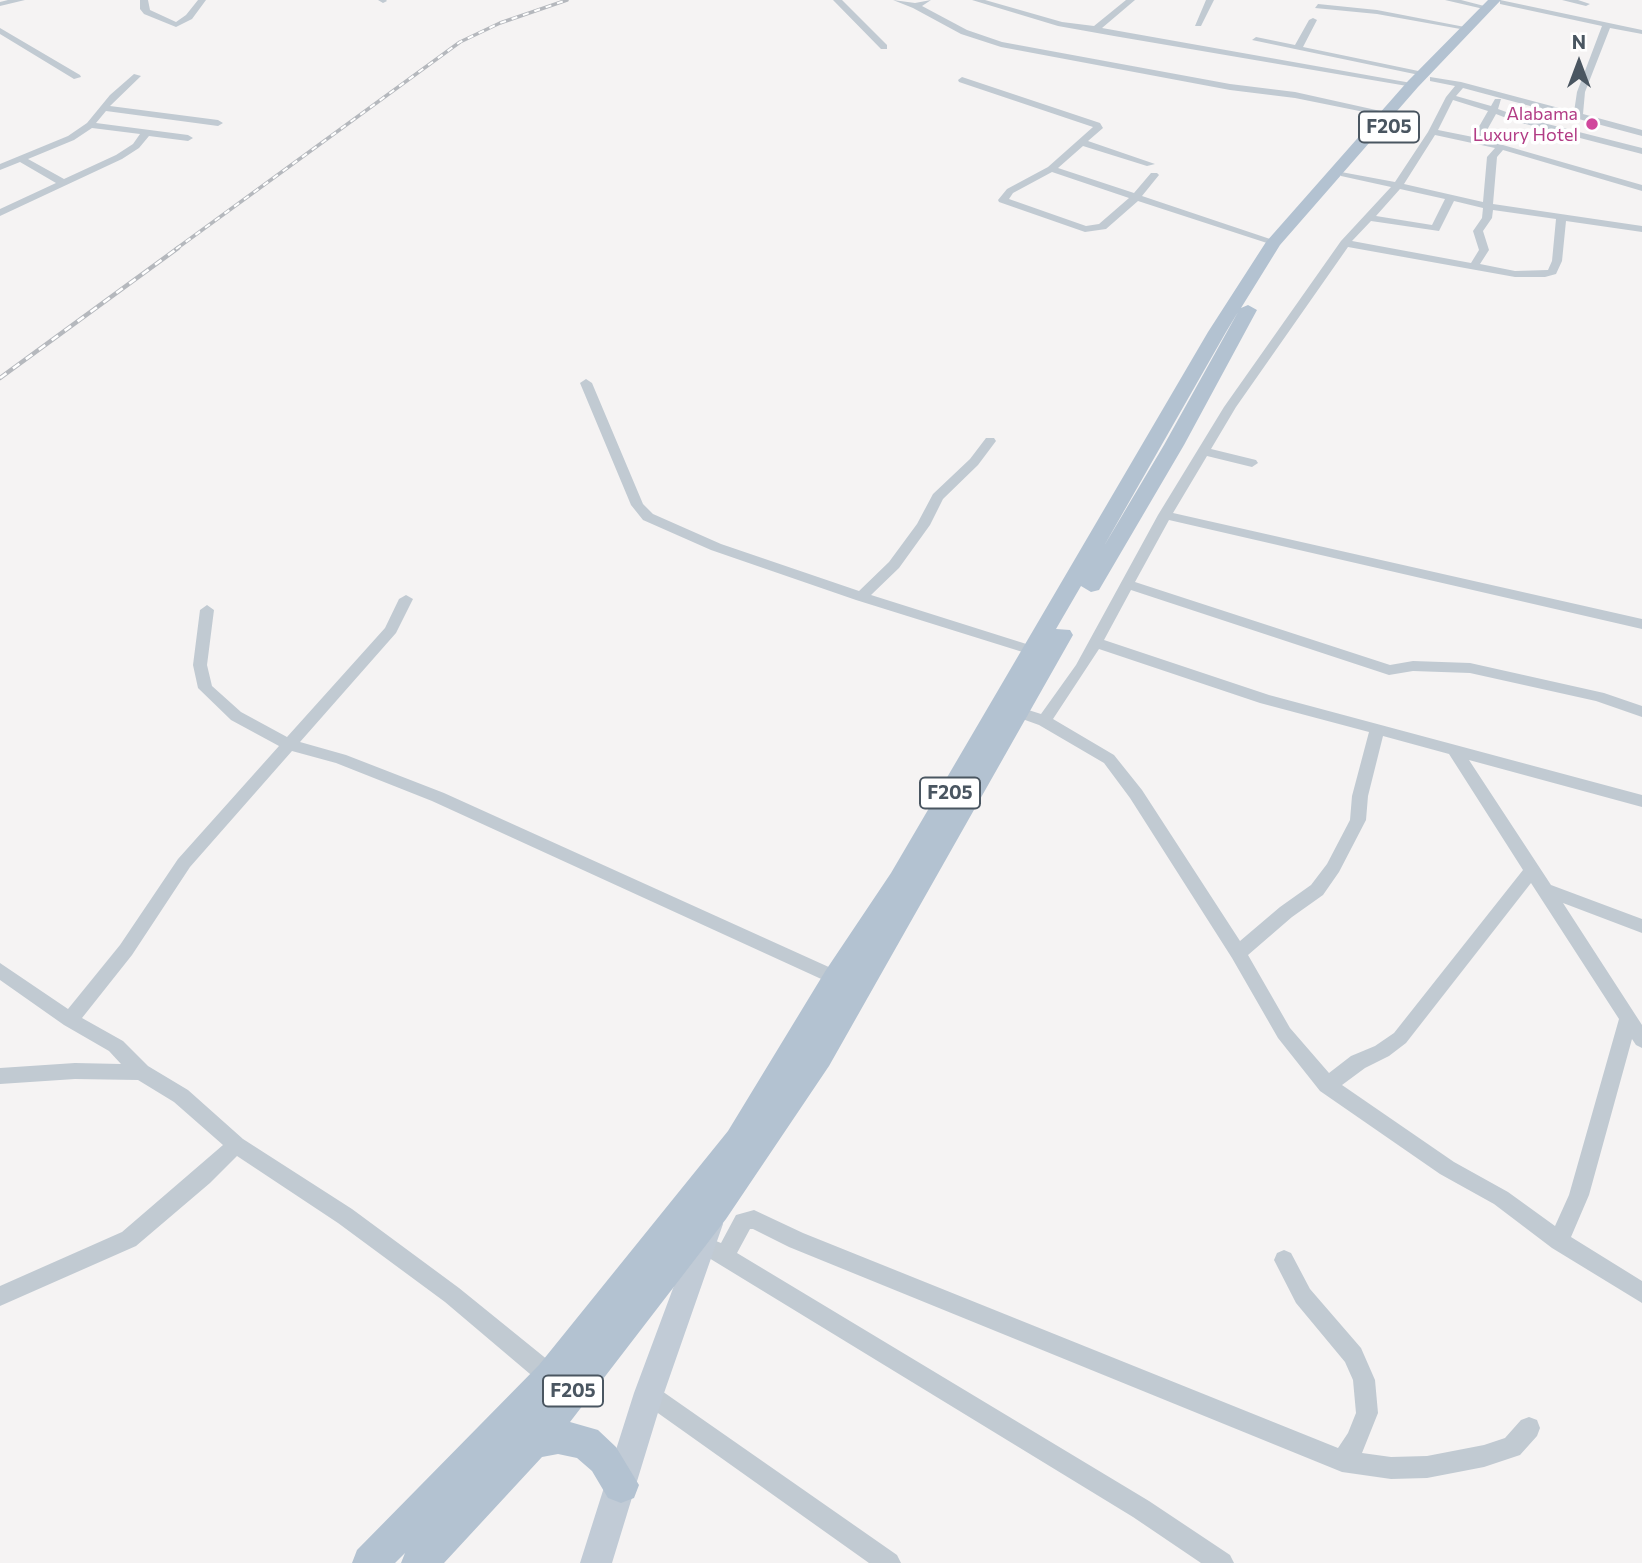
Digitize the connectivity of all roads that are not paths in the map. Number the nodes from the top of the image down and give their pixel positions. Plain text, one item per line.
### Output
1 (21, 0) edge
2 (144, 0) edge
3 (202, 0) edge
4 (836, 0) edge
5 (897, 0) edge
6 (927, 0) edge
7 (976, 0) edge
8 (1131, 0) edge
9 (1210, 0) edge
10 (1566, 0) edge
11 (1455, 1) edge
12 (1498, 2) edge
13 (0, 4) edge
14 (1586, 4) dead end
15 (916, 6) junction
16 (1318, 6) dead end
17 (1313, 20) dead end
18 (1198, 24) dead end
19 (1606, 24) junction
20 (1466, 28) junction
21 (1097, 29) junction
22 (0, 30) edge
23 (1642, 32) edge
24 (1256, 40) dead end
25 (884, 47) dead end
26 (1298, 48) junction
27 (137, 76) dead end
28 (77, 77) dead end
29 (1423, 79) junction
30 (962, 80) dead end
31 (1461, 85) junction
32 (1501, 96) dead end
33 (1450, 97) junction
34 (106, 108) junction
35 (1493, 110) junction
36 (1389, 114) junction
37 (1578, 115) junction
38 (218, 123) dead end
39 (90, 125) junction
40 (1433, 132) junction
41 (146, 133) junction
42 (1642, 133) edge
43 (188, 138) dead end
44 (1476, 141) junction
45 (1081, 142) junction
46 (1501, 146) junction
47 (1642, 151) edge
48 (21, 159) junction
49 (2, 164) edge
50 (1051, 169) junction
51 (1344, 174) junction
52 (63, 183) junction
53 (1397, 187) junction
54 (1642, 188) edge
55 (1135, 198) junction
56 (1450, 199) junction
57 (1489, 206) junction
58 (3, 210) edge
59 (1561, 216) junction
60 (1370, 218) junction
61 (1642, 229) edge
62 (1274, 242) junction
63 (1345, 243) junction
64 (1474, 266) junction
65 (1226, 334) junction
66 (586, 383) dead end
67 (990, 441) dead end
68 (1204, 451) junction
69 (1252, 463) dead end
70 (1165, 515) junction
71 (1126, 584) junction
72 (861, 597) junction
73 (406, 598) dead end
74 (207, 610) dead end
75 (1642, 624) edge
76 (1094, 642) junction
77 (1034, 651) junction
78 (1642, 712) edge
79 (1031, 716) junction
80 (1377, 730) junction
81 (287, 744) junction
82 (1455, 751) junction
83 (1642, 801) edge
84 (1532, 870) junction
85 (1545, 890) junction
86 (1642, 926) edge
87 (1238, 953) junction
88 (0, 970) edge
89 (835, 978) junction
90 (1629, 1019) junction
91 (70, 1020) junction
92 (1642, 1040) edge
93 (141, 1072) junction
94 (0, 1076) edge
95 (1327, 1085) junction
96 (236, 1145) junction
97 (715, 1209) junction
98 (1559, 1241) junction
99 (715, 1250) junction
100 (1283, 1260) dead end
101 (1642, 1293) edge
102 (0, 1296) edge
103 (551, 1377) junction
104 (649, 1393) junction
105 (1529, 1429) dead end
106 (534, 1441) junction
107 (1342, 1461) junction
108 (621, 1485) junction
109 (370, 1563) edge
110 (419, 1563) edge
111 (596, 1563) edge
112 (889, 1563) edge
113 (1222, 1563) edge

1 - 13 street
2 - 3 street
4 - 25 street
5 - 15 street
6 - 15 street
7 - 21 street
8 - 21 street
9 - 18 street
10 - 14 street
11 - 12 street
12 - 19 street
12 - 20 main road, F205
12 - 29 main road, F205
15 - 36 street
16 - 20 street
17 - 26 street
19 - 23 street
19 - 37 street
20 - 29 main road, F205
21 - 29 street
22 - 28 street
24 - 26 street
26 - 29 street
27 - 34 street
29 - 31 street
29 - 36 main road, F205
29 - 51 main road, F205
30 - 45 street
31 - 33 street
31 - 37 street
32 - 35 street
33 - 35 street
33 - 40 street
34 - 38 street
34 - 39 street
35 - 44 street
35 - 47 street
36 - 62 main road, F205
37 - 42 street
39 - 41 street
39 - 48 street
40 - 44 street
40 - 53 street
41 - 43 street
41 - 52 street
44 - 46 street
45 - 50 street
45 - 55 street
46 - 54 street
46 - 57 street
48 - 49 street
48 - 52 street
50 - 55 street
50 - 55 street
51 - 53 street
51 - 65 main road, F205
52 - 58 street
53 - 56 street
53 - 60 street
55 - 62 street
56 - 57 street
56 - 60 street
57 - 59 street
57 - 64 street
59 - 61 street
59 - 64 street
60 - 63 street
62 - 65 main road, F205
63 - 64 street
63 - 68 street
65 - 77 main road, F205
65 - 79 main road, F205
66 - 72 street
67 - 72 street
68 - 69 street
68 - 70 street
70 - 71 street
70 - 75 street
71 - 76 street
71 - 78 street
72 - 77 street
73 - 81 street
74 - 81 street
76 - 79 street
76 - 80 street
77 - 89 main road, F205
79 - 87 street
79 - 97 main road, F205
80 - 82 street
80 - 87 street
81 - 89 street
81 - 91 street
82 - 83 street
82 - 84 street
84 - 85 street
84 - 95 street
85 - 86 street
85 - 90 street
87 - 95 street
88 - 91 street
89 - 103 main road, F205
90 - 92 street
90 - 98 street
91 - 93 street
93 - 94 street
93 - 96 street
95 - 98 street
96 - 102 street
96 - 103 street
97 - 99 main road
97 - 106 main road, F205
98 - 101 street
99 - 104 main road
99 - 107 street
99 - 113 street
100 - 107 street
103 - 109 main road, F205
104 - 108 main road
104 - 112 street
105 - 107 street
106 - 108 main road
106 - 110 main road, F205
108 - 111 main road

